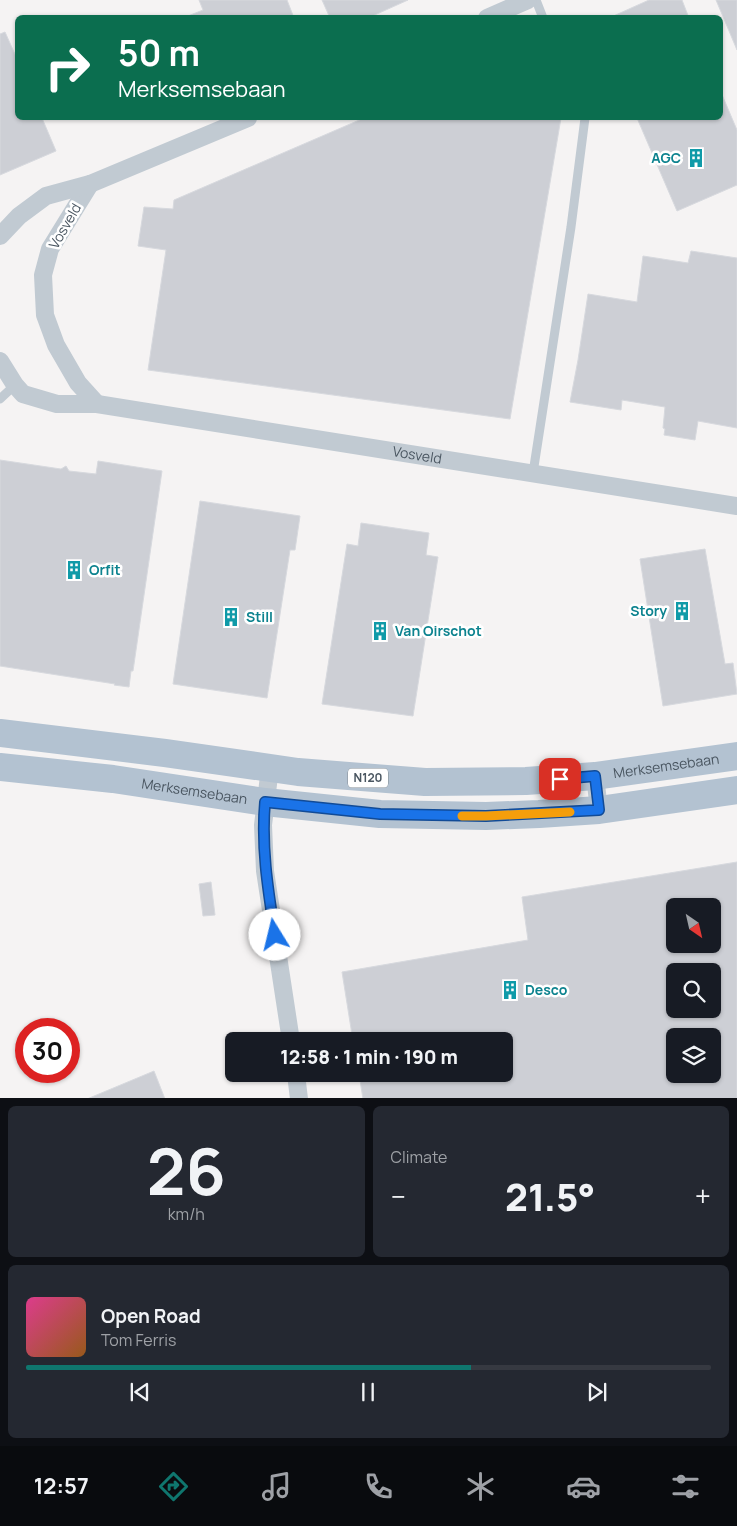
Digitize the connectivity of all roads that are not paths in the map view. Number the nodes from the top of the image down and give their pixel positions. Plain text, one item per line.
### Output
1 (528, 0) edge
2 (536, 0) edge
3 (494, 15) edge
4 (543, 15) edge
5 (243, 120) edge
6 (585, 120) edge
7 (90, 184) junction
8 (0, 236) edge
9 (0, 361) edge
10 (15, 385) junction
11 (0, 399) edge
12 (97, 404) junction
13 (533, 473) junction
14 (737, 506) edge
15 (0, 733) edge
16 (737, 756) edge
17 (0, 766) edge
18 (270, 768) junction
19 (595, 776) junction
20 (737, 790) edge
21 (265, 802) junction
22 (599, 810) junction
23 (290, 1032) edge
24 (297, 1082) edge
25 (299, 1098) edge

1 - 3 street
2 - 4 lane
5 - 7 street, Vosveld
6 - 13 lane
7 - 8 street, Vosveld
7 - 12 street, Vosveld
9 - 10 street, Vosveld
10 - 11 lane
10 - 12 street, Vosveld
12 - 13 street, Vosveld
13 - 14 street, Vosveld
15 - 18 main road, Merksemsebaan / N120
16 - 19 main road, Merksemsebaan / N120
17 - 21 main road, Merksemsebaan
18 - 19 main road, Merksemsebaan / N120
18 - 21 street
19 - 22 street, Merksemsebaan
20 - 22 main road, Merksemsebaan
21 - 22 main road, Merksemsebaan
21 - 23 street
24 - 25 street

